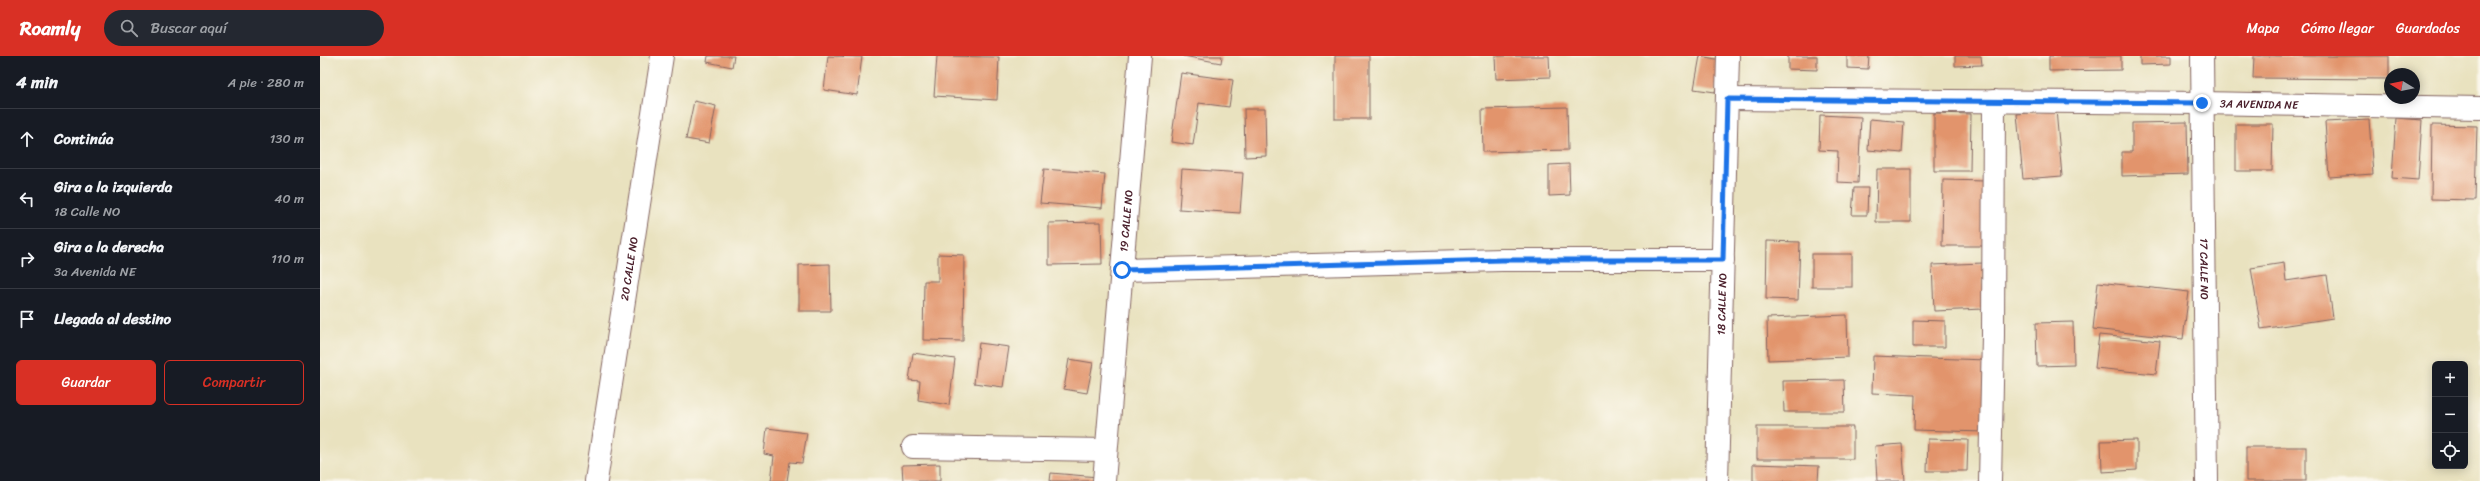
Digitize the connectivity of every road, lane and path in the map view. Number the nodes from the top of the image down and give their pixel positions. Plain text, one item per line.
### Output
1 (662, 56) edge
2 (1140, 56) edge
3 (1728, 56) edge
4 (2202, 56) edge
5 (1727, 99) junction
6 (1994, 101) junction
7 (2202, 103) junction
8 (2480, 108) edge
9 (1723, 260) junction
10 (1122, 270) junction
11 (913, 447) dead end
12 (1106, 450) junction
13 (596, 481) edge
14 (1104, 481) edge
15 (1717, 481) edge
16 (1990, 481) edge
17 (2207, 481) edge

1 - 13 street, 20 CALLE NO
2 - 10 street, 19 CALLE NO
3 - 5 street, 18 CALLE NO
4 - 7 street, 17 CALLE NO
5 - 6 street, 3A AVENIDA NE
5 - 9 street, 18 CALLE NO
6 - 7 street, 3A AVENIDA NE
6 - 16 street
7 - 8 street, 3A AVENIDA NE
7 - 17 street, 17 CALLE NO
9 - 10 street
9 - 15 street, 18 CALLE NO
10 - 12 street, 19 CALLE NO
11 - 12 street
12 - 14 street, 19 CALLE NO

